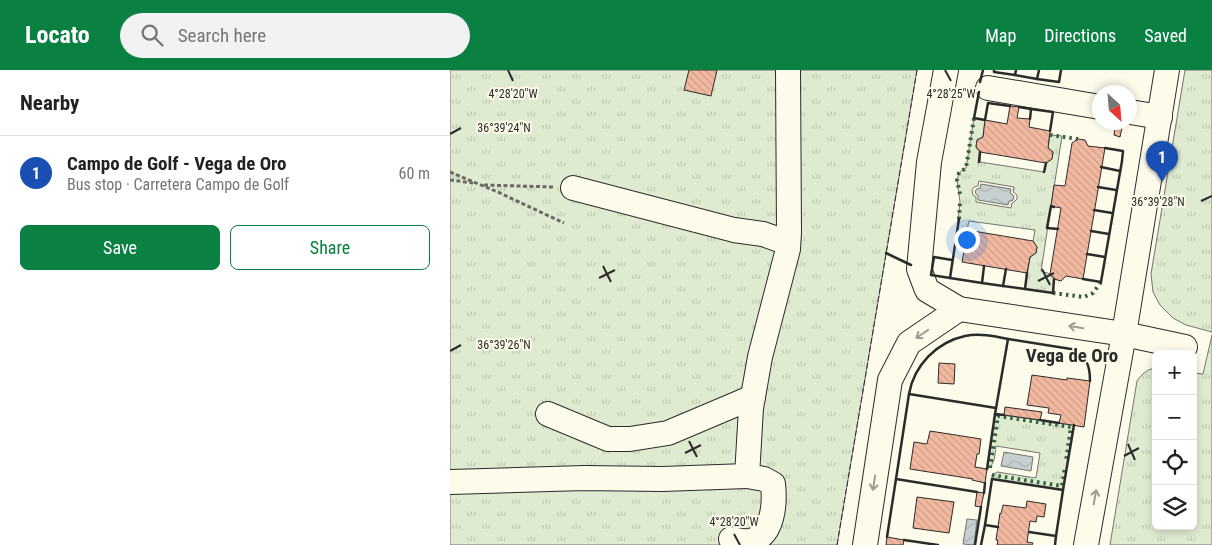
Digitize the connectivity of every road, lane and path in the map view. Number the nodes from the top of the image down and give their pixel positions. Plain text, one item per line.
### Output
1 (788, 70) edge
2 (946, 70) edge
3 (1167, 70) edge
4 (988, 88) dead end
5 (1092, 106) edge
6 (1137, 113) edge
7 (1160, 117) junction
8 (450, 172) edge
9 (450, 180) edge
10 (478, 184) junction
11 (573, 188) joint
12 (564, 223) dead end
13 (783, 237) junction
14 (959, 309) junction
15 (1124, 334) junction
16 (1185, 347) dead end
17 (752, 398) junction
18 (548, 414) dead end
19 (746, 476) junction
20 (450, 482) edge
21 (771, 519) junction
22 (731, 539) dead end
23 (776, 545) edge
24 (865, 545) edge
25 (1086, 545) edge

1 - 13 street
2 - 14 street
3 - 7 street
4 - 5 street
6 - 7 street
7 - 15 street
8 - 10 path
9 - 10 path
10 - 11 path
10 - 12 path
11 - 13 street
13 - 17 street
15 -> 14 street
14 -> 24 street
15 - 16 street
25 -> 15 street
17 - 18 street
17 - 19 street
19 - 20 street
19 - 21 street
21 - 22 street
21 - 23 street

